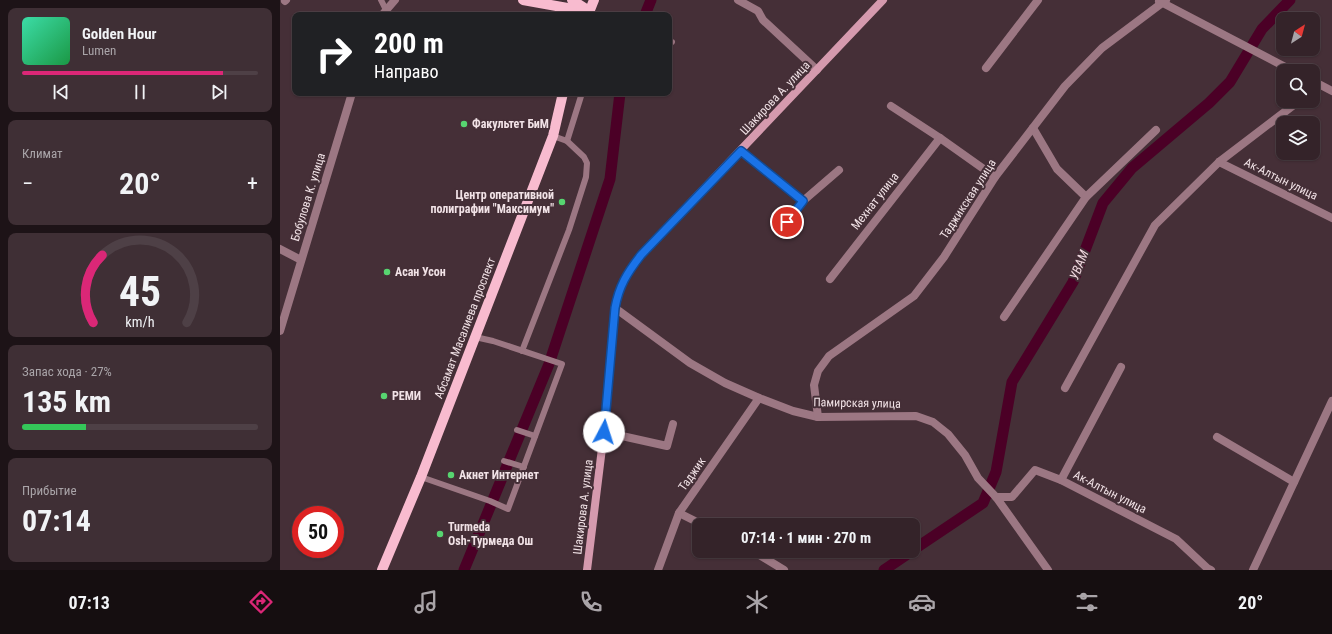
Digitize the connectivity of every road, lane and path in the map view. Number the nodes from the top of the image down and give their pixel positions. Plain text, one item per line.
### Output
1 (381, 0) edge
2 (395, 0) edge
3 (523, 0) edge
4 (572, 0) edge
5 (594, 0) edge
6 (738, 0) edge
7 (883, 0) edge
8 (1038, 0) edge
9 (1162, 1) edge
10 (384, 12) edge
11 (385, 12) edge
12 (584, 12) edge
13 (588, 12) edge
14 (589, 12) edge
15 (1280, 64) edge
16 (986, 68) dead end
17 (817, 70) junction
18 (1320, 85) edge
19 (1332, 91) edge
20 (351, 96) edge
21 (562, 96) edge
22 (581, 96) edge
23 (892, 106) dead end
24 (1290, 108) edge
25 (1033, 128) junction
26 (1156, 130) dead end
27 (553, 136) junction
28 (940, 138) junction
29 (567, 141) junction
30 (741, 151) junction
31 (1219, 162) junction
32 (839, 170) dead end
33 (995, 177) junction
34 (1086, 197) junction
35 (803, 201) junction
36 (1332, 218) edge
37 (779, 232) dead end
38 (280, 249) edge
39 (301, 260) junction
40 (830, 279) dead end
41 (615, 308) junction
42 (1004, 317) dead end
43 (280, 331) edge
44 (475, 338) junction
45 (522, 351) junction
46 (1121, 368) dead end
47 (1065, 388) dead end
48 (759, 398) junction
49 (1332, 401) edge
50 (818, 417) junction
51 (673, 424) dead end
52 (517, 430) dead end
53 (604, 432) junction
54 (535, 436) junction
55 (1217, 437) dead end
56 (504, 461) dead end
57 (520, 466) junction
58 (421, 477) junction
59 (1061, 480) junction
60 (1294, 482) junction
61 (996, 497) junction
62 (679, 513) junction
63 (692, 520) edge
64 (764, 558) edge
65 (382, 570) edge
66 (587, 570) edge
67 (658, 570) edge
68 (784, 570) edge
69 (1048, 570) edge
70 (1211, 570) edge
71 (1253, 570) edge

1 - 10 lane
2 - 11 street
3 - 12 main road
4 - 13 main road
5 - 14 main road
6 - 17 street
7 - 17 main road, Шакирова А. улица
8 - 16 street
9 - 15 street
9 - 25 street, Таджикская улица
17 - 30 main road, Шакирова А. улица
18 - 19 street
20 - 39 street, Бобулова К. улица
21 - 27 main road, Абсамат Масалиева проспект
22 - 29 lane
23 - 28 street
24 - 31 street
25 - 33 street, Таджикская улица
25 - 34 street
26 - 34 street
27 - 29 lane
27 - 44 main road, Абсамат Масалиева проспект
28 - 33 street
28 - 40 street, Мехнат улица
29 - 45 lane
30 - 35 street
30 - 41 main road, Шакирова А. улица
31 - 36 street, Ак-Алтын улица
31 - 47 street
32 - 35 street
33 - 50 street, Таджикская улица
34 - 42 street
35 - 37 street
38 - 39 street
39 - 43 street, Бобулова К. улица
41 - 48 street, Памирская улица
41 - 53 main road, Шакирова А. улица
44 - 45 lane
44 - 58 main road, Абсамат Масалиева проспект
45 - 54 lane
46 - 59 street
48 - 50 street, Памирская улица
48 - 62 street, Таджик
49 - 60 street
50 - 61 street, Памирская улица
51 - 53 street
52 - 54 lane
53 - 66 main road, Шакирова А. улица
54 - 57 lane
55 - 60 street
56 - 57 lane
57 - 58 lane
58 - 65 main road, Абсамат Масалиева проспект
59 - 61 street, Ак-Алтын улица
59 - 70 street, Ак-Алтын улица
60 - 71 street
61 - 69 street
62 - 63 street
62 - 67 street, Таджик
64 - 68 street

